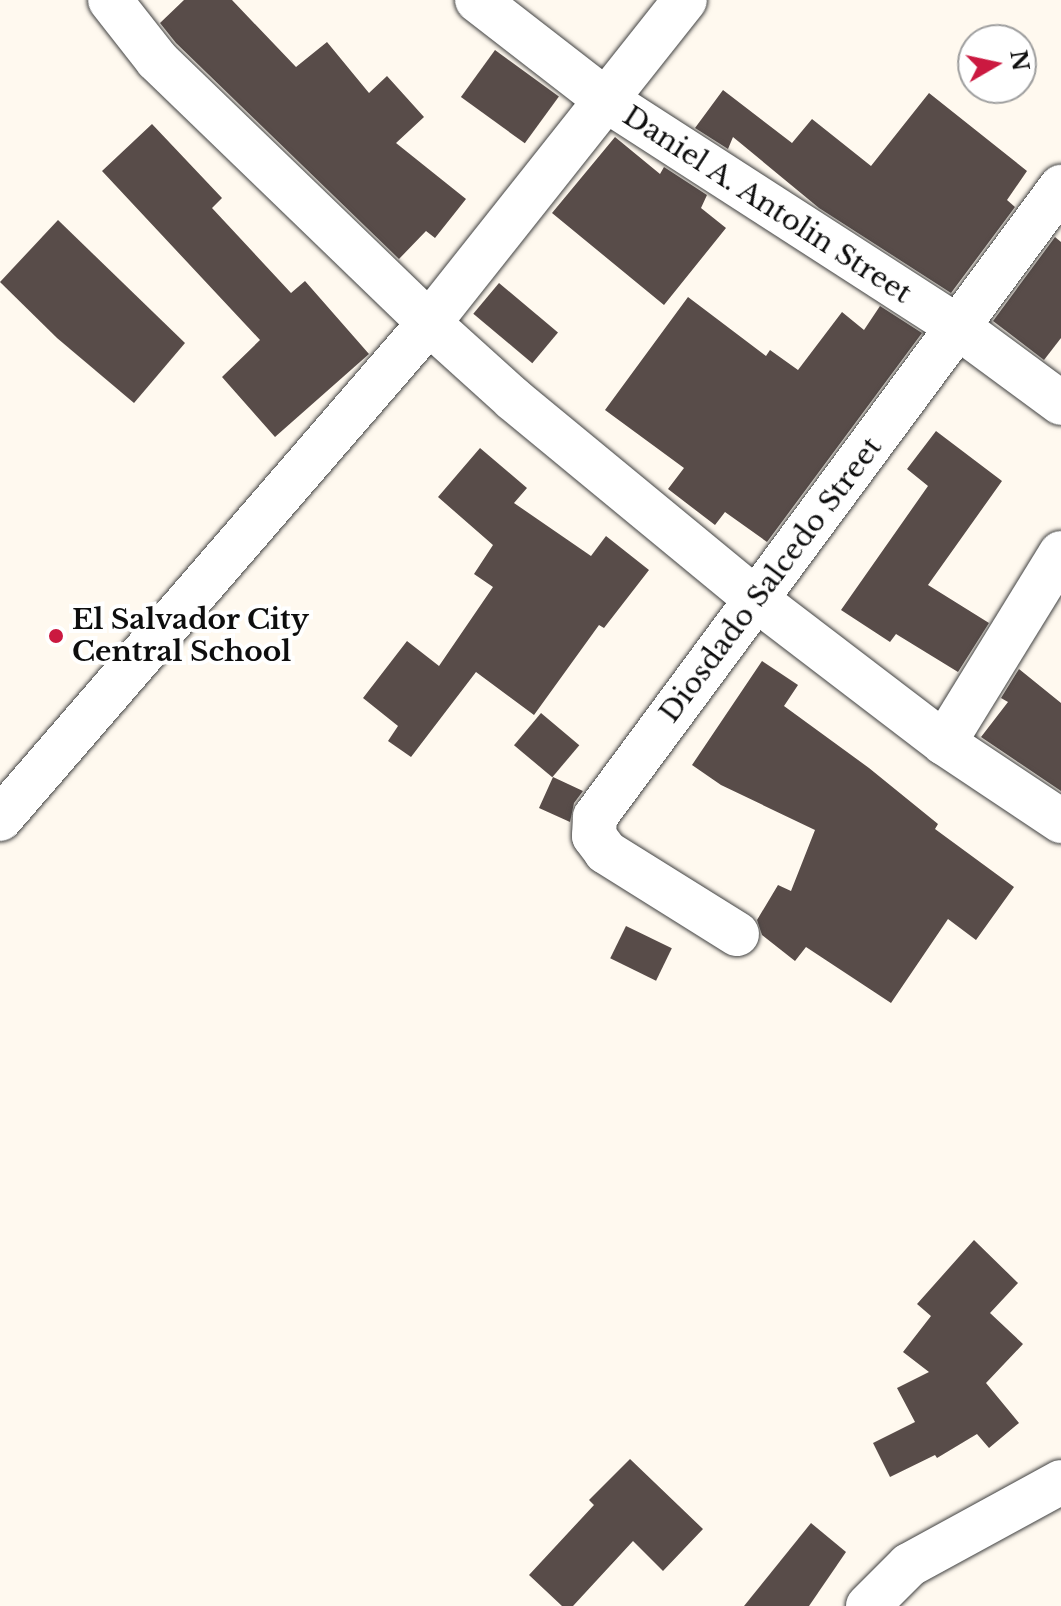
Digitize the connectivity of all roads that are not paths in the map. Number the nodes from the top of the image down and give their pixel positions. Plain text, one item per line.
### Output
1 (477, 0) edge
2 (685, 0) edge
3 (127, 8) edge
4 (606, 100) junction
5 (1061, 187) edge
6 (429, 323) junction
7 (958, 327) junction
8 (1061, 403) edge
9 (1061, 553) edge
10 (757, 600) junction
11 (944, 743) junction
12 (0, 819) edge
13 (1061, 821) edge
14 (737, 934) dead end
15 (1061, 1482) edge
16 (868, 1606) edge

1 - 4 street, Daniel A. Antolin Street
2 - 4 street
3 - 6 street
4 - 6 street
4 - 7 street, Daniel A. Antolin Street
5 - 7 street, Diosdado Salcedo Street
6 - 10 street
6 - 12 street
7 - 8 street, Daniel A. Antolin Street
7 - 10 street, Diosdado Salcedo Street
9 - 11 street
10 - 11 street
10 - 14 street, Diosdado Salcedo Street
11 - 13 street
15 - 16 street

